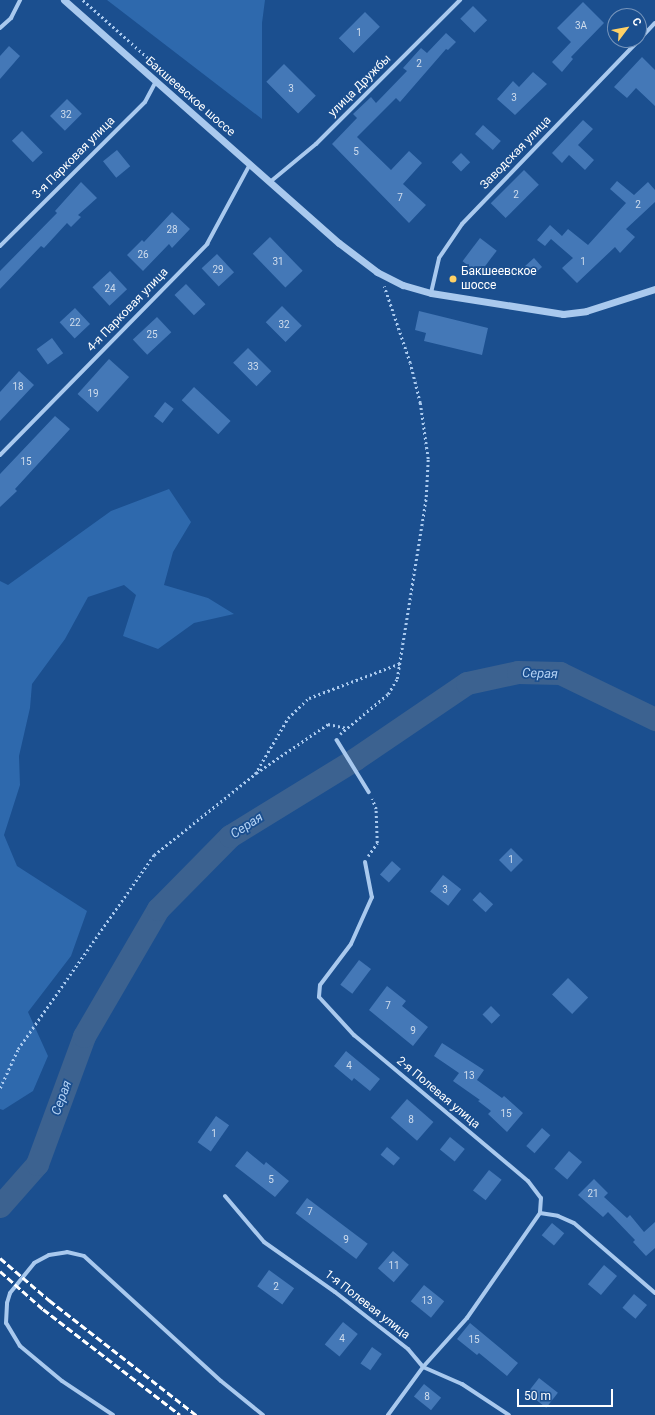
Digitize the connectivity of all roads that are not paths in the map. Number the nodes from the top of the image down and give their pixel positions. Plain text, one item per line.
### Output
1 (20, 0) edge
2 (64, 0) edge
3 (460, 0) edge
4 (655, 23) edge
5 (0, 28) edge
6 (647, 32) edge
7 (631, 48) edge
8 (156, 81) junction
9 (250, 164) junction
10 (270, 182) junction
11 (0, 246) edge
12 (655, 289) edge
13 (431, 293) junction
14 (0, 455) edge
15 (338, 740) road end
16 (369, 792) road end
17 (364, 862) road end
18 (225, 1196) dead end
19 (540, 1213) junction
20 (655, 1293) edge
21 (423, 1367) junction
22 (113, 1415) edge
23 (263, 1415) edge
24 (388, 1415) edge
25 (509, 1415) edge

1 - 5 street
2 - 8 street, Бакшеевское шоссе
3 - 10 street, улица Дружбы
4 - 6 street, Заводская улица
7 - 13 street, Заводская улица
8 - 9 street, Бакшеевское шоссе
8 - 11 street, 3-я Парковая улица
9 - 10 street, Бакшеевское шоссе
9 - 14 street, 4-я Парковая улица
10 - 13 street, Бакшеевское шоссе
12 - 13 street, Бакшеевское шоссе
15 - 16 street
17 - 19 street, 2-я Полевая улица
18 - 21 street, 1-я Полевая улица
19 - 20 street
19 - 21 street
21 - 24 street
21 - 25 street, 1-я Полевая улица
22 - 23 street

